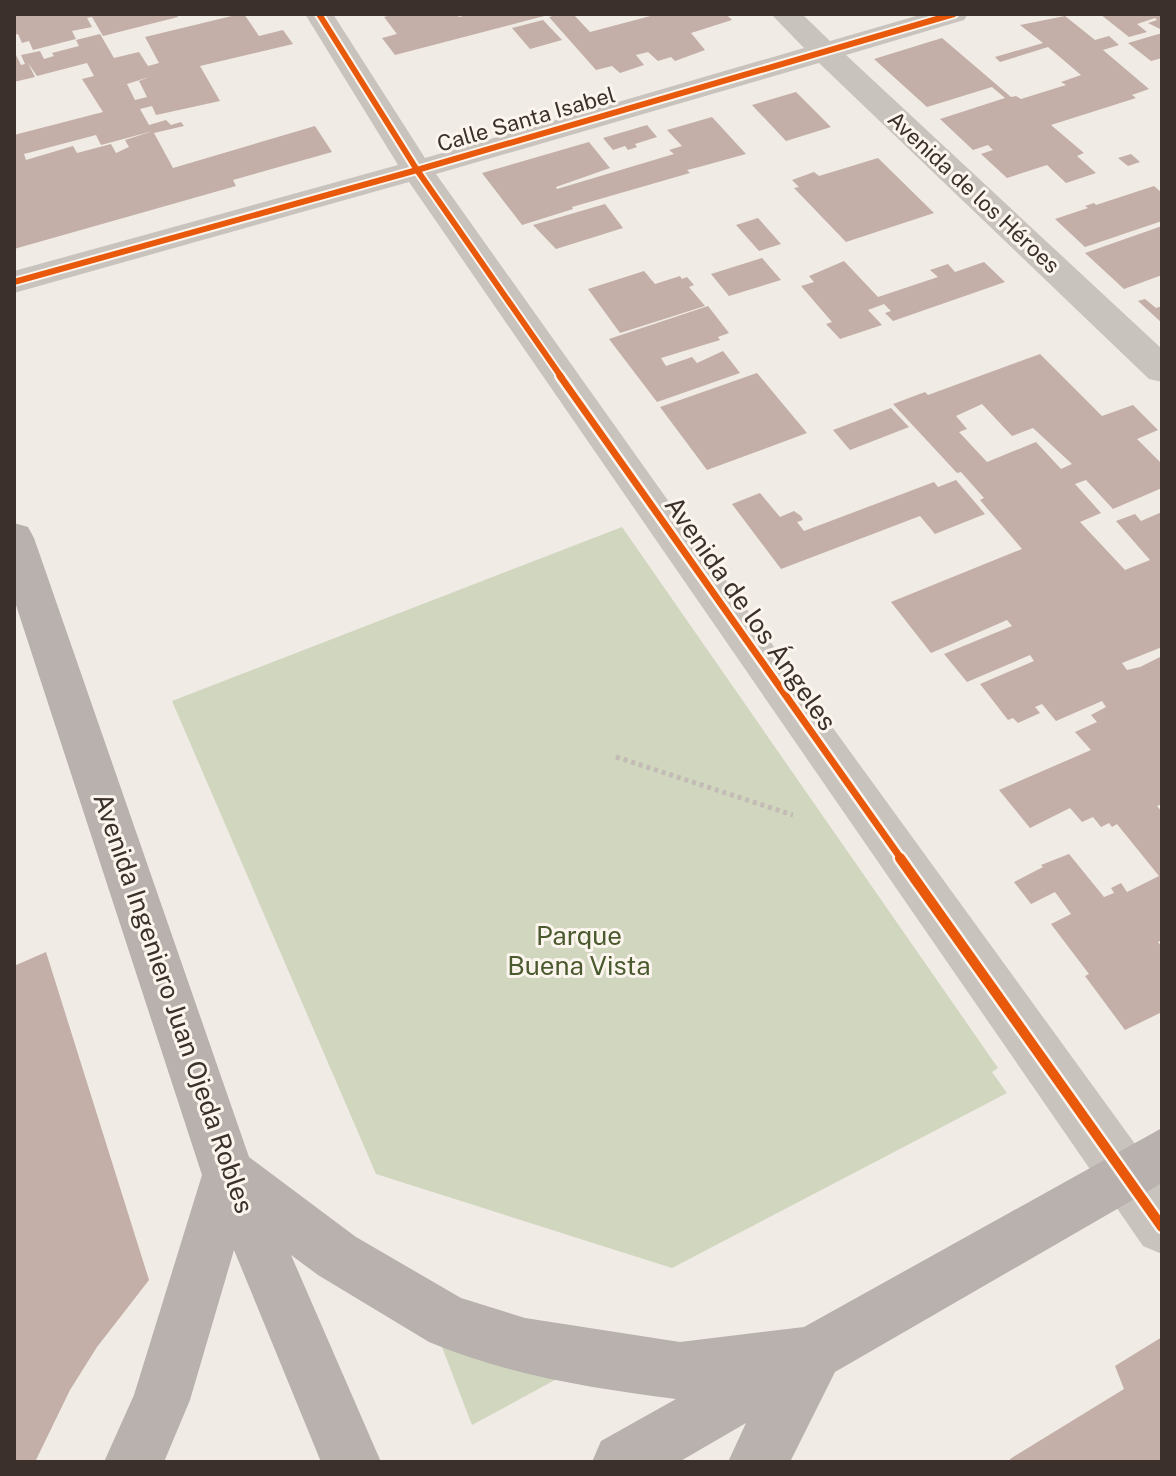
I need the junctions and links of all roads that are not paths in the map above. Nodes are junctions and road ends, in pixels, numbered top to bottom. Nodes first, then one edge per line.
1 (319, 14) edge
2 (785, 14) edge
3 (954, 14) edge
4 (825, 51) junction
5 (417, 170) junction
6 (14, 282) edge
7 (1162, 370) edge
8 (14, 538) edge
9 (1143, 1164) edge
10 (229, 1175) junction
11 (1162, 1227) edge
12 (814, 1354) junction
13 (134, 1462) edge
14 (351, 1462) edge
15 (622, 1462) edge
16 (758, 1462) edge

1 - 5 street, Avenida de los Ángeles
2 - 4 street, Avenida de los Héroes
3 - 4 street, Calle Santa Isabel
4 - 5 street, Calle Santa Isabel
4 - 7 street, Avenida de los Héroes
5 - 6 street, Calle Santa Isabel
5 - 9 street, Avenida de los Ángeles
8 - 10 main road, Avenida Ingeniero Juan Ojeda Robles
9 - 11 street, Avenida de los Ángeles
9 - 12 main road
10 - 12 main road
10 - 13 main road
10 - 14 main road, Avenida Ingeniero Juan Ojeda Robles
12 - 15 main road
12 - 16 main road

